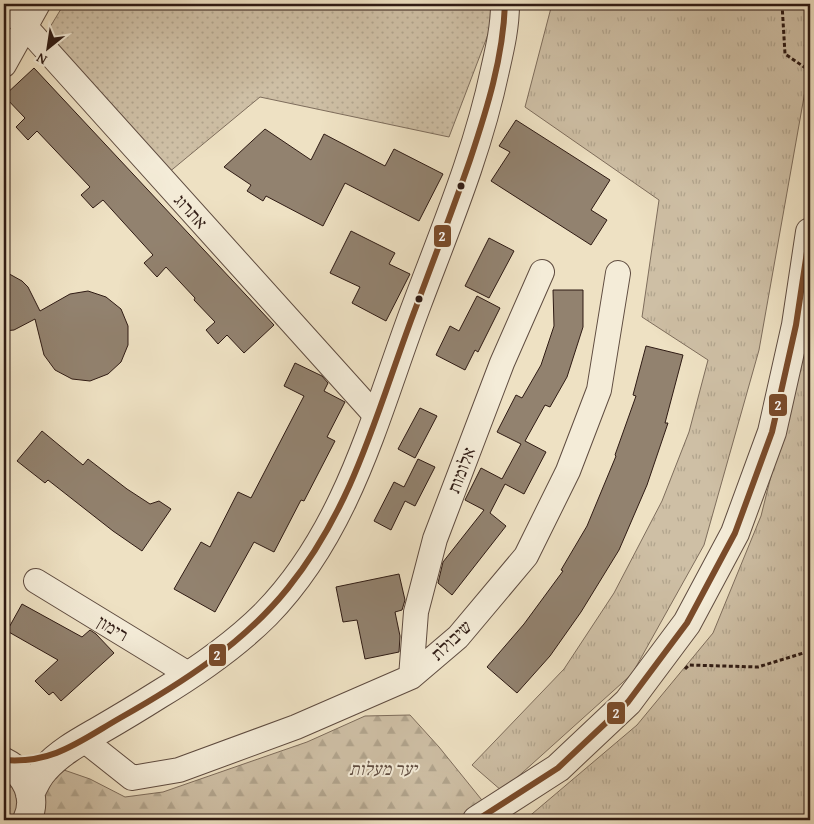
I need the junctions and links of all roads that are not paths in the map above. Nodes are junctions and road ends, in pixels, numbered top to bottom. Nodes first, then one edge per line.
1 (5, 4) edge
2 (38, 4) edge
3 (505, 4) edge
4 (26, 26) junction
5 (4, 66) edge
6 (810, 232) edge
7 (542, 272) dead end
8 (618, 273) dead end
9 (377, 417) junction
10 (36, 581) dead end
11 (190, 675) junction
12 (411, 677) junction
13 (78, 743) junction
14 (4, 761) edge
15 (29, 804) edge
16 (47, 820) edge
17 (477, 820) edge

1 - 4 street, אתרוג
2 - 4 street
3 - 9 street
4 - 5 street
4 - 9 street, אתרוג
6 - 17 street
7 - 12 street, אלומות
8 - 12 street, שיבולת
9 - 11 street
10 - 11 street, רימון
11 - 13 street
12 - 13 street, שיבולת
13 - 14 street
13 - 15 street
14 - 15 street
15 - 16 street

